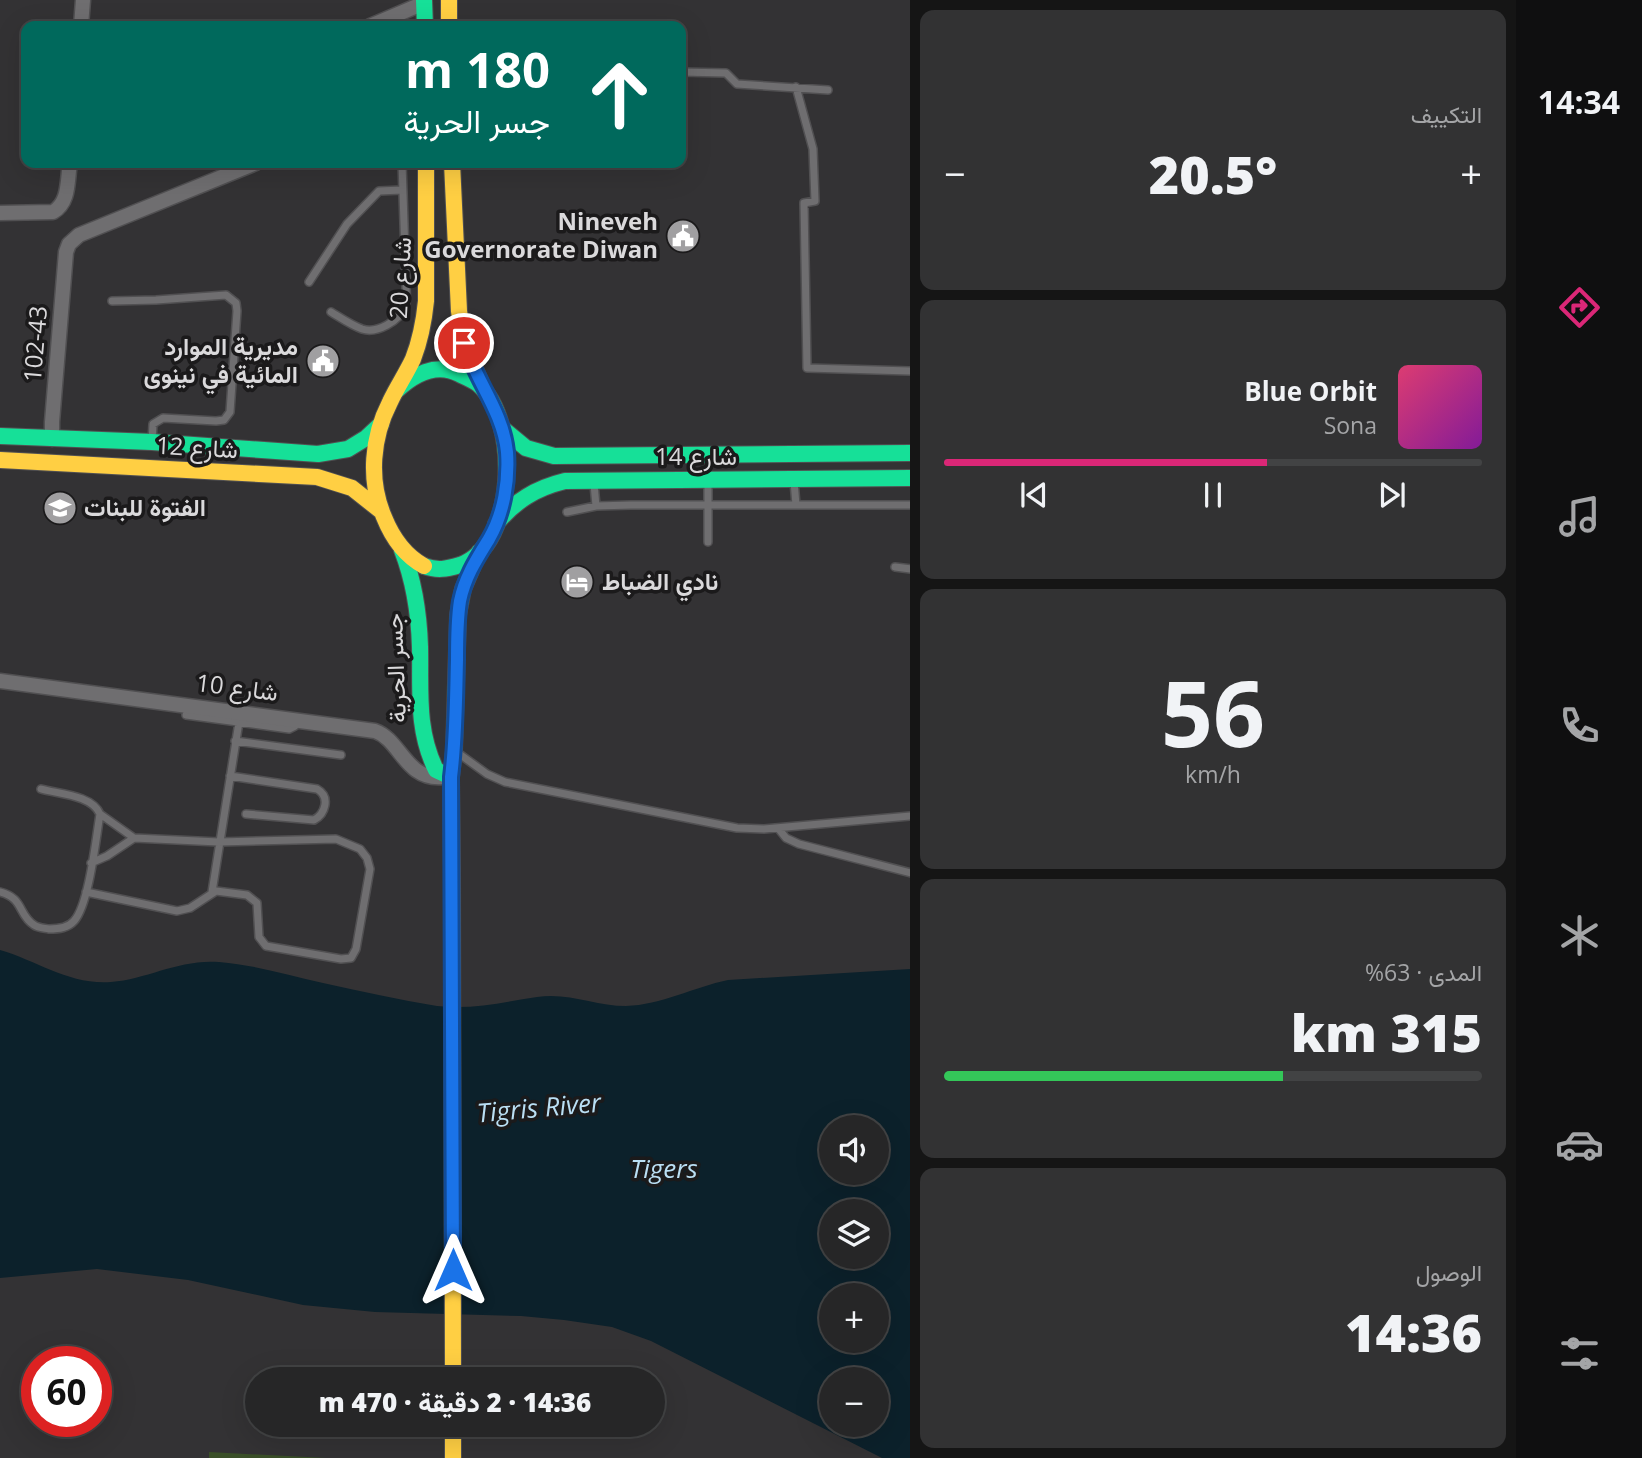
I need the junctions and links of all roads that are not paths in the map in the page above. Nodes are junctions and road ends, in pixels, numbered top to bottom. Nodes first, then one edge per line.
1 (83, 0) edge
2 (449, 0) edge
3 (424, 1) edge
4 (81, 21) edge
5 (381, 21) edge
6 (425, 21) edge
7 (449, 21) edge
8 (686, 72) edge
9 (796, 87) junction
10 (828, 90) dead end
11 (69, 168) edge
12 (244, 168) edge
13 (402, 168) edge
14 (426, 168) edge
15 (452, 168) edge
16 (402, 190) junction
17 (0, 213) edge
18 (309, 282) dead end
19 (112, 301) dead end
20 (331, 313) dead end
21 (910, 371) edge
22 (483, 388) junction
23 (396, 391) junction
24 (381, 424) junction
25 (503, 429) junction
26 (0, 436) edge
27 (52, 439) junction
28 (152, 442) junction
29 (909, 450) edge
30 (0, 460) edge
31 (910, 478) edge
32 (794, 479) junction
33 (594, 480) junction
34 (708, 480) junction
35 (708, 505) junction
36 (796, 505) junction
37 (910, 505) edge
38 (596, 506) junction
39 (381, 511) junction
40 (567, 512) dead end
41 (496, 524) junction
42 (708, 542) dead end
43 (401, 547) junction
44 (479, 552) junction
45 (895, 567) dead end
46 (910, 569) edge
47 (0, 681) edge
48 (186, 715) dead end
49 (298, 719) junction
50 (239, 722) junction
51 (235, 741) junction
52 (454, 751) junction
53 (341, 755) dead end
54 (230, 776) junction
55 (451, 777) junction
56 (41, 789) dead end
57 (100, 814) junction
58 (246, 814) dead end
59 (910, 817) edge
60 (778, 828) junction
61 (134, 838) junction
62 (219, 842) junction
63 (92, 863) junction
64 (910, 873) edge
65 (0, 892) edge
66 (86, 892) junction
67 (212, 892) junction
68 (453, 1367) edge
69 (453, 1437) edge
70 (453, 1458) edge

1 - 4 street
2 - 7 main road
3 - 5 street
3 - 6 main road
8 - 9 lane
9 - 10 lane
9 - 21 lane
11 - 17 street
12 - 27 street, 102-43
13 - 16 lane
14 - 23 main road, شارع 20
15 - 22 main road
16 - 18 lane
16 - 20 lane
19 - 28 lane
22 - 23 main road
22 - 25 main road
23 - 24 main road
24 - 28 main road, شارع 12
24 - 39 main road
25 - 29 main road, شارع 14
25 - 41 main road
26 - 27 main road, شارع 12
27 - 28 main road, شارع 12
30 - 39 main road, شارع 12
31 - 32 main road, شارع 14
32 - 34 main road, شارع 14
32 - 36 lane
33 - 34 main road, شارع 14
33 - 38 lane
33 - 41 main road, شارع 14
34 - 35 lane
35 - 36 lane
35 - 38 lane
35 - 42 lane
36 - 37 lane
38 - 40 lane
39 - 43 main road
41 - 44 main road
43 - 44 main road
43 - 55 main road, جسر الحرية
44 - 52 main road
45 - 46 lane
47 - 49 street, شارع 10
48 - 50 lane
49 - 50 lane
49 - 55 street, شارع 10
50 - 51 lane
51 - 53 lane
51 - 54 lane
52 - 55 main road
52 - 60 lane
54 - 58 lane
54 - 62 lane
55 - 68 main road
56 - 57 lane
57 - 61 lane
57 - 63 lane
59 - 60 lane
60 - 64 lane
61 - 62 lane
61 - 63 lane
62 - 67 lane
62 - 67 lane
63 - 66 lane
65 - 66 lane
66 - 67 lane
69 - 70 main road

